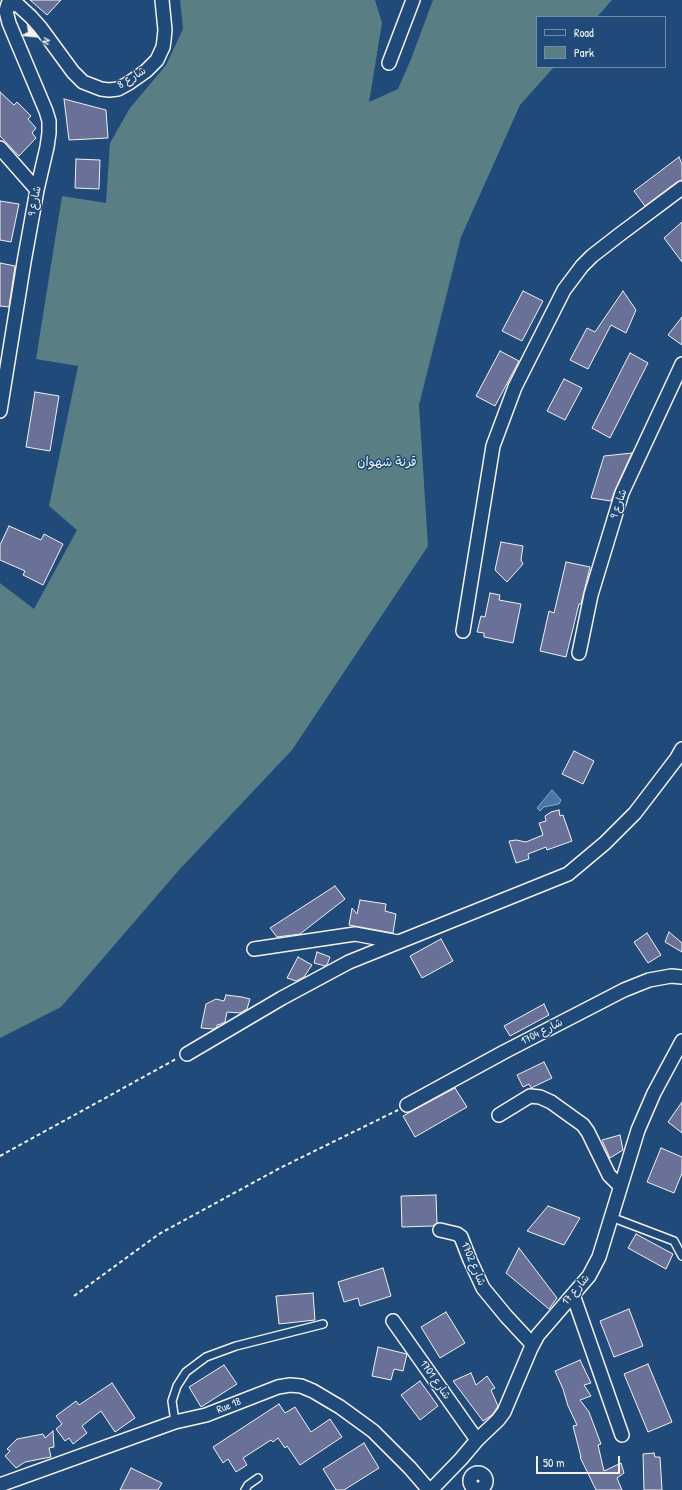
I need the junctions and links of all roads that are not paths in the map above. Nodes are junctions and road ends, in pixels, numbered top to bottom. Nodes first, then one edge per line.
1 (162, 0) edge
2 (413, 0) edge
3 (7, 2) edge
4 (388, 63) dead end
5 (0, 148) edge
6 (682, 188) edge
7 (37, 190) junction
8 (682, 364) edge
9 (0, 411) edge
10 (463, 631) dead end
11 (578, 653) dead end
12 (682, 749) edge
13 (398, 942) junction
14 (254, 949) dead end
15 (682, 977) edge
16 (682, 1041) edge
17 (187, 1054) road end
18 (407, 1105) road end
19 (499, 1115) dead end
20 (620, 1186) junction
21 (611, 1217) junction
22 (440, 1230) dead end
23 (682, 1256) edge
24 (573, 1295) junction
25 (393, 1320) dead end
26 (323, 1324) dead end
27 (532, 1344) junction
28 (175, 1422) junction
29 (622, 1435) dead end
30 (477, 1440) junction
31 (461, 1459) junction
32 (473, 1474) dead end
33 (258, 1478) dead end
34 (0, 1485) edge
35 (245, 1490) edge
36 (430, 1490) edge

1 - 3 street, شارع 8
2 - 4 street
3 - 7 street, شارع 9
5 - 7 street
6 - 10 street
7 - 9 street, شارع 9
8 - 11 street, شارع 9
12 - 13 street
13 - 14 street
13 - 17 street
15 - 18 street, شارع 1704
16 - 20 street, شارع 17
19 - 20 street
20 - 21 street, شارع 17
21 - 23 lane
21 - 24 street, شارع 17
22 - 27 street, شارع 1702
24 - 27 street, شارع 17
24 - 29 street
25 - 30 street, شارع 1701
26 - 28 lane
27 - 30 street, شارع 17
28 - 34 street, Rue 18
28 - 36 street, Rue 18
30 - 31 street, شارع 17
31 - 32 street
31 - 36 street, شارع 17
33 - 35 lane

